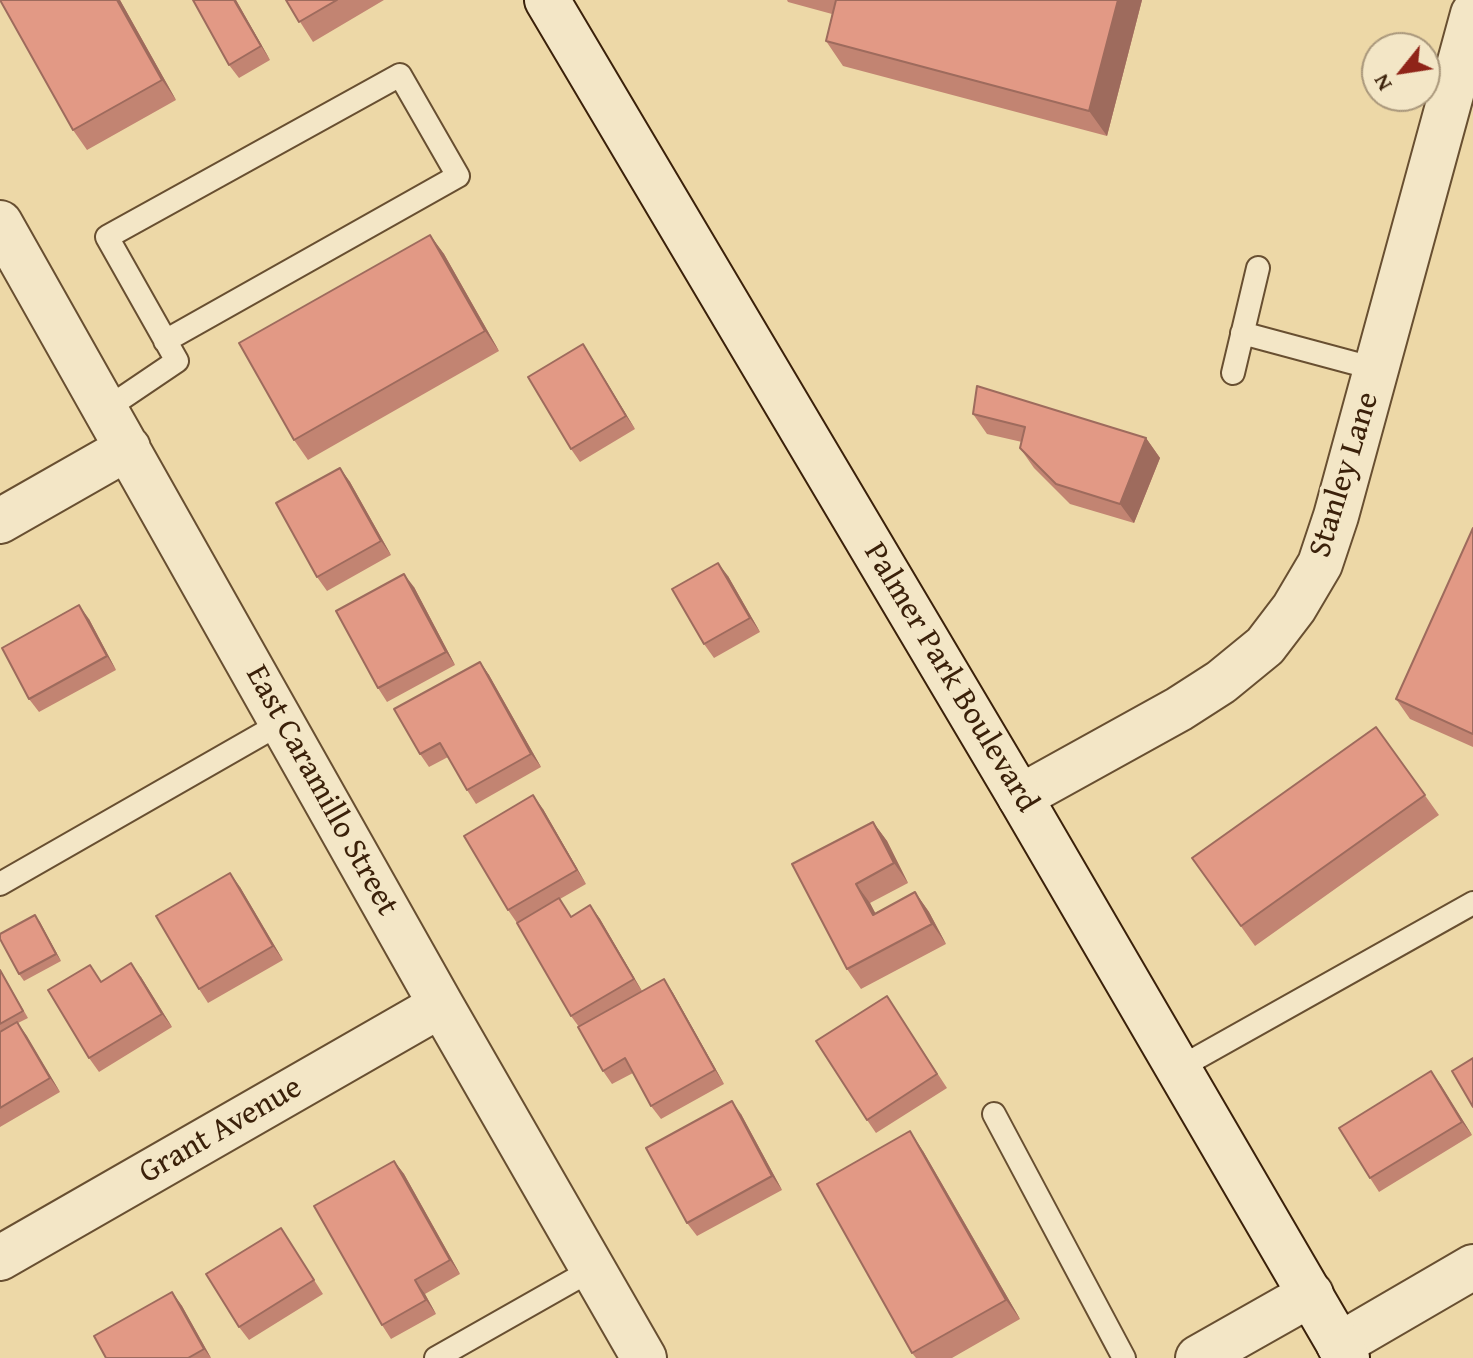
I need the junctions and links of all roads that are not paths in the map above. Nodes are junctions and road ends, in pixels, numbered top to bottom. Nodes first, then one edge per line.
1 (547, 0) edge
2 (1473, 14) edge
3 (0, 223) edge
4 (1258, 268) dead end
5 (1242, 333) junction
6 (165, 341) junction
7 (1376, 369) junction
8 (1233, 373) dead end
9 (106, 409) junction
10 (128, 448) junction
11 (0, 521) edge
12 (283, 722) junction
13 (1020, 797) junction
14 (0, 884) edge
15 (1473, 903) edge
16 (441, 1005) junction
17 (1179, 1068) junction
18 (994, 1114) dead end
19 (0, 1258) edge
20 (1473, 1267) edge
21 (593, 1269) junction
22 (1311, 1294) junction
23 (1343, 1352) edge
24 (436, 1358) edge
25 (644, 1358) edge
26 (1124, 1358) edge
27 (1198, 1358) edge

1 - 13 street, Palmer Park Boulevard
2 - 7 street, Stanley Lane
3 - 9 street, East Caramillo Street
4 - 5 lane
5 - 7 lane
5 - 8 lane
6 - 6 lane
6 - 9 lane
7 - 13 street, Stanley Lane
9 - 10 street, East Caramillo Street
10 - 11 street
10 - 12 street, East Caramillo Street
12 - 14 lane
12 - 16 street, East Caramillo Street
13 - 17 street, Palmer Park Boulevard
15 - 17 lane
16 - 19 street, Grant Avenue
16 - 21 street, East Caramillo Street
17 - 22 street, Palmer Park Boulevard
18 - 26 lane
20 - 23 street
21 - 24 lane
21 - 25 street, East Caramillo Street
22 - 23 street, Palmer Park Boulevard
22 - 27 street

